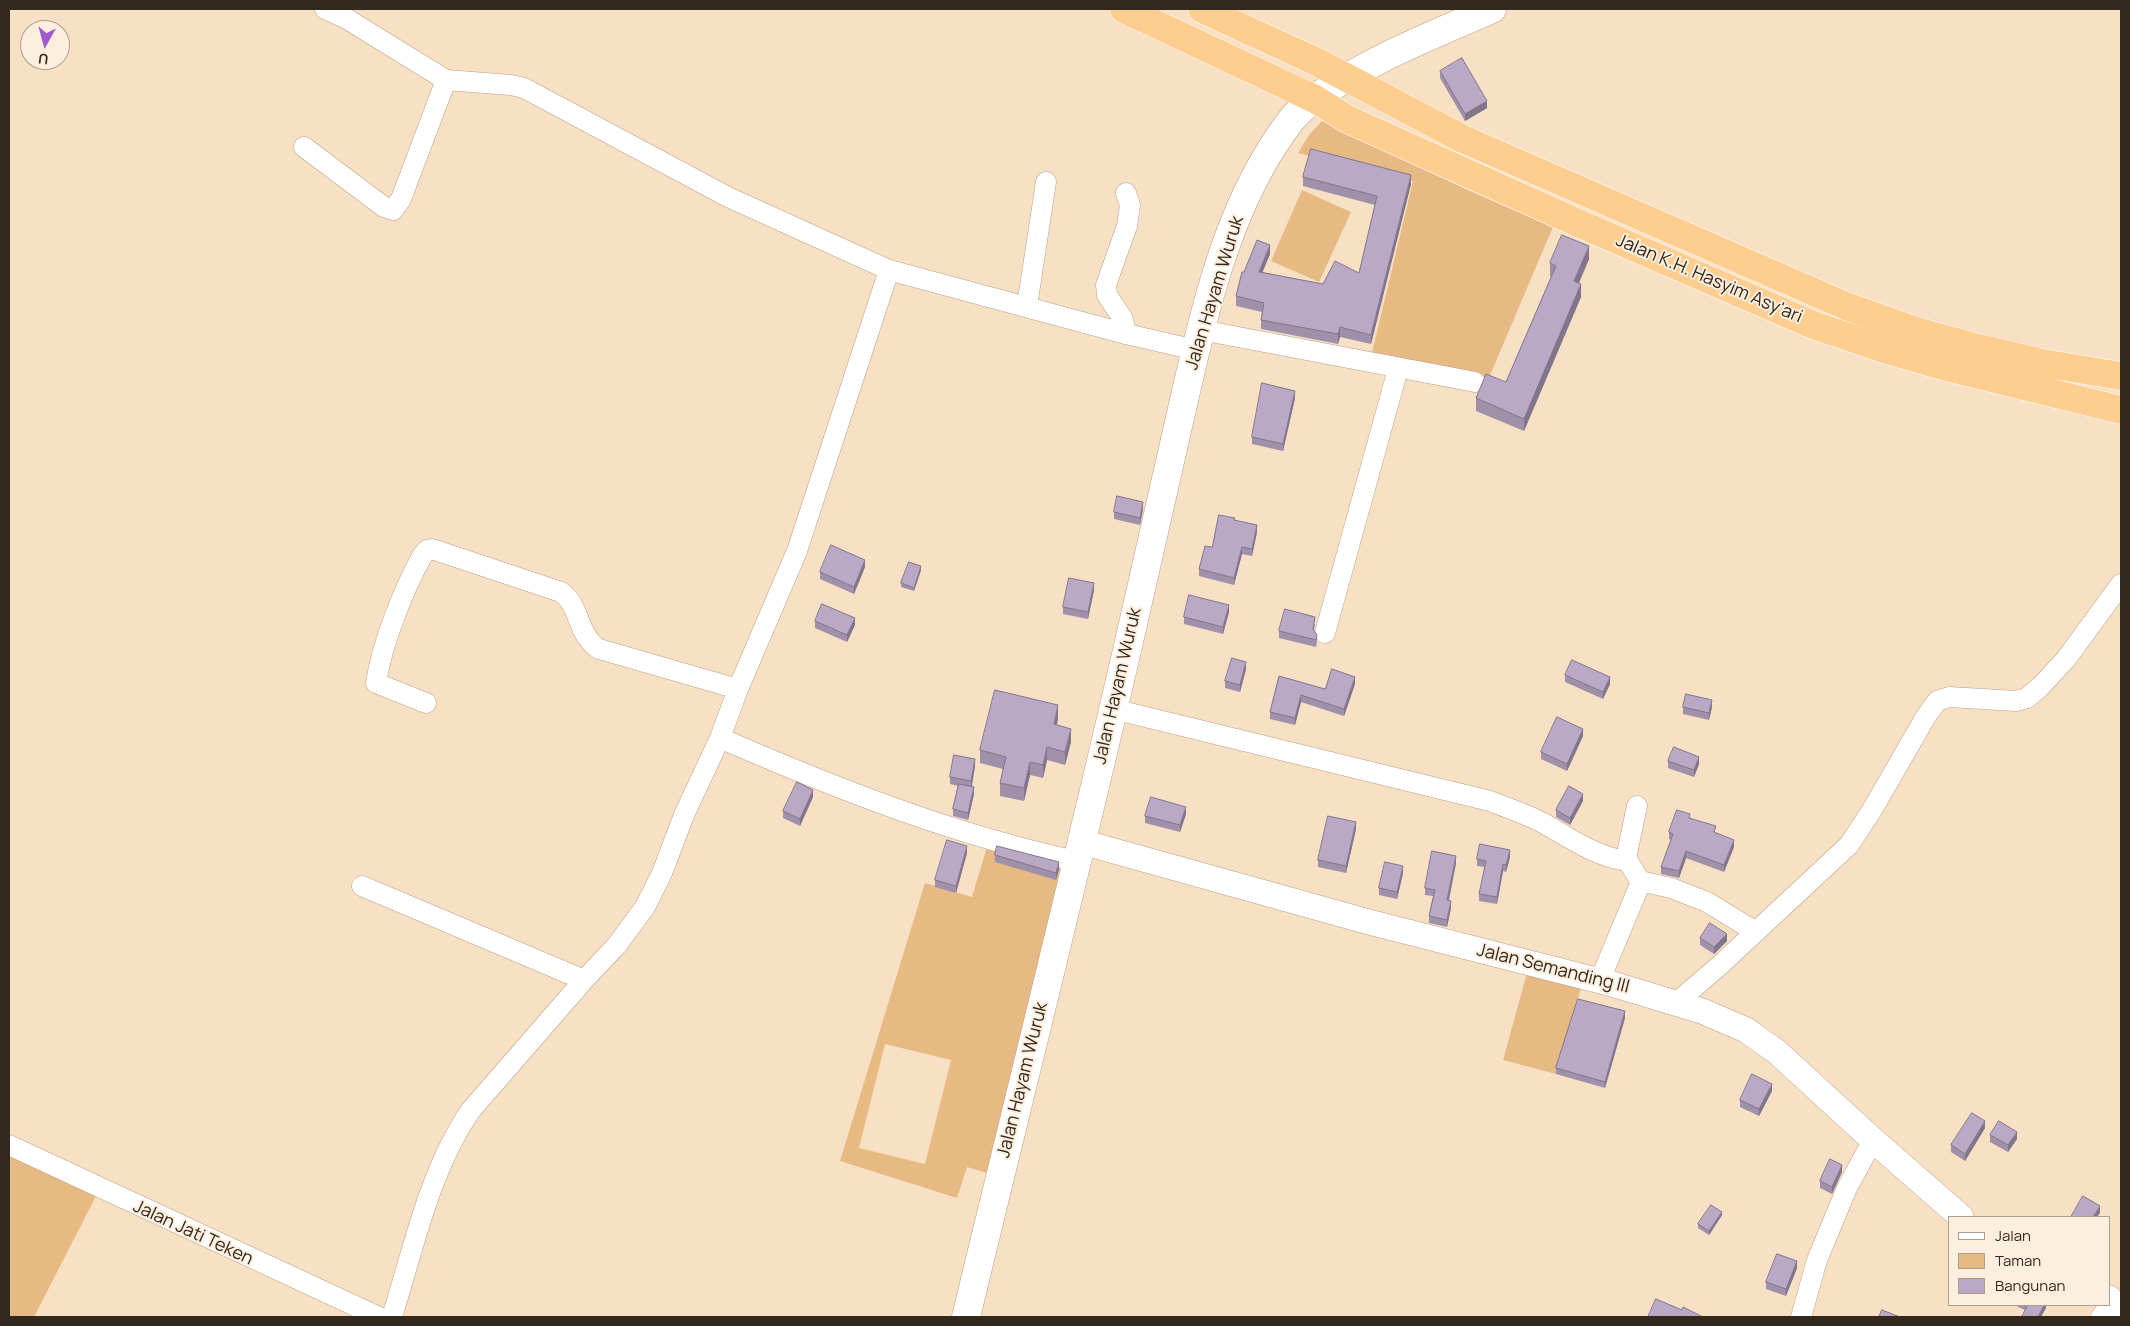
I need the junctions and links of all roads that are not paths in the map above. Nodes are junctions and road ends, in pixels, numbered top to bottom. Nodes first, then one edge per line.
1 (325, 9) edge
2 (1124, 9) edge
3 (1202, 9) edge
4 (1492, 9) edge
5 (446, 80) junction
6 (1331, 88) junction
7 (304, 147) dead end
8 (1046, 182) dead end
9 (1126, 193) dead end
10 (889, 270) junction
11 (1027, 306) junction
12 (1126, 334) junction
13 (1199, 340) junction
14 (1398, 368) junction
15 (2121, 376) edge
16 (1475, 382) dead end
17 (2121, 410) edge
18 (2121, 584) edge
19 (1325, 633) dead end
20 (738, 689) junction
21 (426, 703) dead end
22 (1113, 709) junction
23 (720, 738) junction
24 (1637, 806) dead end
25 (1079, 851) junction
26 (1627, 861) junction
27 (1640, 881) junction
28 (362, 886) dead end
29 (1756, 932) junction
30 (584, 980) junction
31 (1600, 980) junction
32 (1677, 1002) junction
33 (1873, 1140) junction
34 (9, 1145) edge
35 (1960, 1216) edge
36 (379, 1317) edge
37 (392, 1317) edge
38 (966, 1317) edge
39 (1801, 1317) edge

1 - 5 street
2 - 6 highway
3 - 6 highway
4 - 6 main road, Jalan Hayam Wuruk
5 - 7 street
5 - 10 street
6 - 13 main road, Jalan Hayam Wuruk
6 - 15 highway, Jalan K.H. Hasyim Asy'ari
6 - 17 highway, Jalan K.H. Hasyim Asy'ari
8 - 11 street
9 - 12 street
10 - 11 street
10 - 20 street
11 - 12 street
12 - 13 street
13 - 14 street
13 - 22 main road, Jalan Hayam Wuruk
14 - 16 street
14 - 19 street
18 - 29 street
20 - 21 street
20 - 23 street
22 - 25 main road, Jalan Hayam Wuruk
22 - 26 street
23 - 25 street
23 - 30 street
24 - 26 street
25 - 31 street, Jalan Semanding III
25 - 38 main road, Jalan Hayam Wuruk
26 - 27 street
27 - 29 street
27 - 31 street
28 - 30 street
29 - 32 street
30 - 37 street
31 - 32 street, Jalan Semanding III
32 - 33 street, Jalan Semanding III
33 - 35 street, Jalan Semanding III
33 - 39 street
34 - 36 street, Jalan Jati Teken

